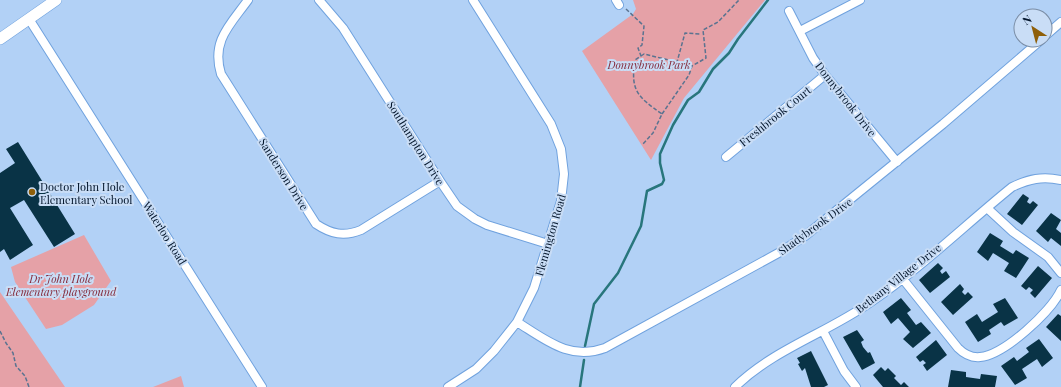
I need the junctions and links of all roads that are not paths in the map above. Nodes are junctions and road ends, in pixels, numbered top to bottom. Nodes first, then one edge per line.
1 (56, 0) edge
2 (248, 0) edge
3 (319, 0) edge
4 (473, 0) edge
5 (860, 0) edge
6 (789, 11) dead end
7 (29, 19) junction
8 (1061, 22) edge
9 (1053, 29) edge
10 (800, 31) junction
11 (0, 39) edge
12 (1032, 48) edge
13 (825, 75) junction
14 (726, 157) dead end
15 (897, 162) junction
16 (1061, 180) edge
17 (440, 181) junction
18 (987, 208) junction
19 (548, 244) junction
20 (1061, 273) edge
21 (902, 278) junction
22 (1061, 290) edge
23 (517, 322) junction
24 (823, 331) junction
25 (262, 387) edge
26 (448, 387) edge
27 (735, 387) edge
28 (856, 387) edge

1 - 7 street
2 - 17 street, Sanderson Drive
3 - 17 street, Southampton Drive
4 - 19 street, Flemington Road
5 - 10 street
6 - 10 street, Donnybrook Drive
7 - 11 street
7 - 25 street, Waterloo Road
8 - 9 street
10 - 13 street, Donnybrook Drive
12 - 15 street, Shadybrook Drive
13 - 14 street, Freshbrook Court
13 - 15 street, Donnybrook Drive
15 - 23 street, Shadybrook Drive
16 - 18 street, Bethany Village Drive
17 - 19 street, Southampton Drive
18 - 20 street
18 - 21 street, Bethany Village Drive
19 - 23 street, Flemington Road
21 - 22 street
21 - 24 street, Bethany Village Drive
23 - 26 street, Flemington Road
24 - 27 street, Bethany Village Drive
24 - 28 street

